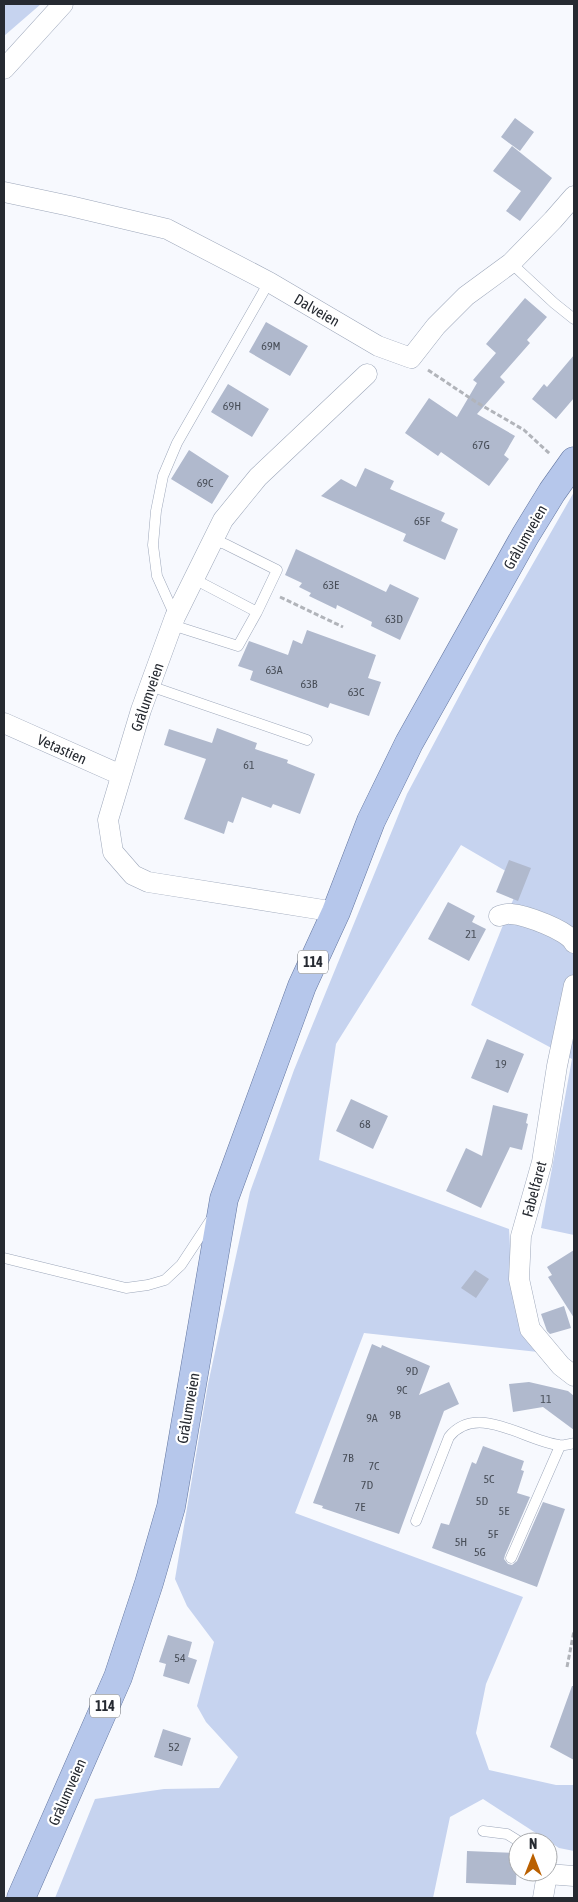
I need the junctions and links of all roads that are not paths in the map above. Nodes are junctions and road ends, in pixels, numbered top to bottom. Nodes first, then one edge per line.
1 (63, 4) edge
2 (4, 69) edge
3 (4, 192) edge
4 (574, 196) edge
5 (511, 263) junction
6 (269, 282) junction
7 (574, 319) edge
8 (367, 374) dead end
9 (572, 464) edge
10 (213, 540) junction
11 (194, 579) junction
12 (257, 612) junction
13 (174, 621) junction
14 (150, 686) junction
15 (4, 723) edge
16 (307, 740) dead end
17 (121, 774) junction
18 (336, 912) junction
19 (499, 916) dead end
20 (574, 943) edge
21 (574, 985) edge
22 (224, 1199) junction
23 (4, 1258) edge
24 (574, 1376) edge
25 (574, 1443) edge
26 (560, 1446) junction
27 (416, 1521) dead end
28 (511, 1558) dead end
29 (483, 1831) dead end
30 (508, 1834) edge
31 (558, 1874) edge
32 (574, 1876) edge
33 (546, 1882) edge
34 (21, 1898) edge
35 (543, 1898) edge

1 - 2 street
3 - 6 street, Dalveien
4 - 5 street
5 - 6 street, Dalveien
5 - 7 lane
6 - 13 lane
8 - 10 street, Grålumveien
9 - 18 main road, Grålumveien / 114
10 - 11 street, Grålumveien
10 - 12 lane
11 - 12 lane
11 - 13 street, Grålumveien
12 - 13 lane
13 - 14 street, Grålumveien
14 - 16 lane
14 - 17 street, Grålumveien
15 - 17 street, Vetastien
17 - 18 street, Grålumveien
18 - 22 main road, Grålumveien / 114
19 - 20 street
21 - 24 street, Fabelfaret
22 - 23 lane
22 - 34 main road, Grålumveien / 114
25 - 26 lane
26 - 27 lane
26 - 28 lane
29 - 30 lane
31 - 32 street
33 - 35 street

